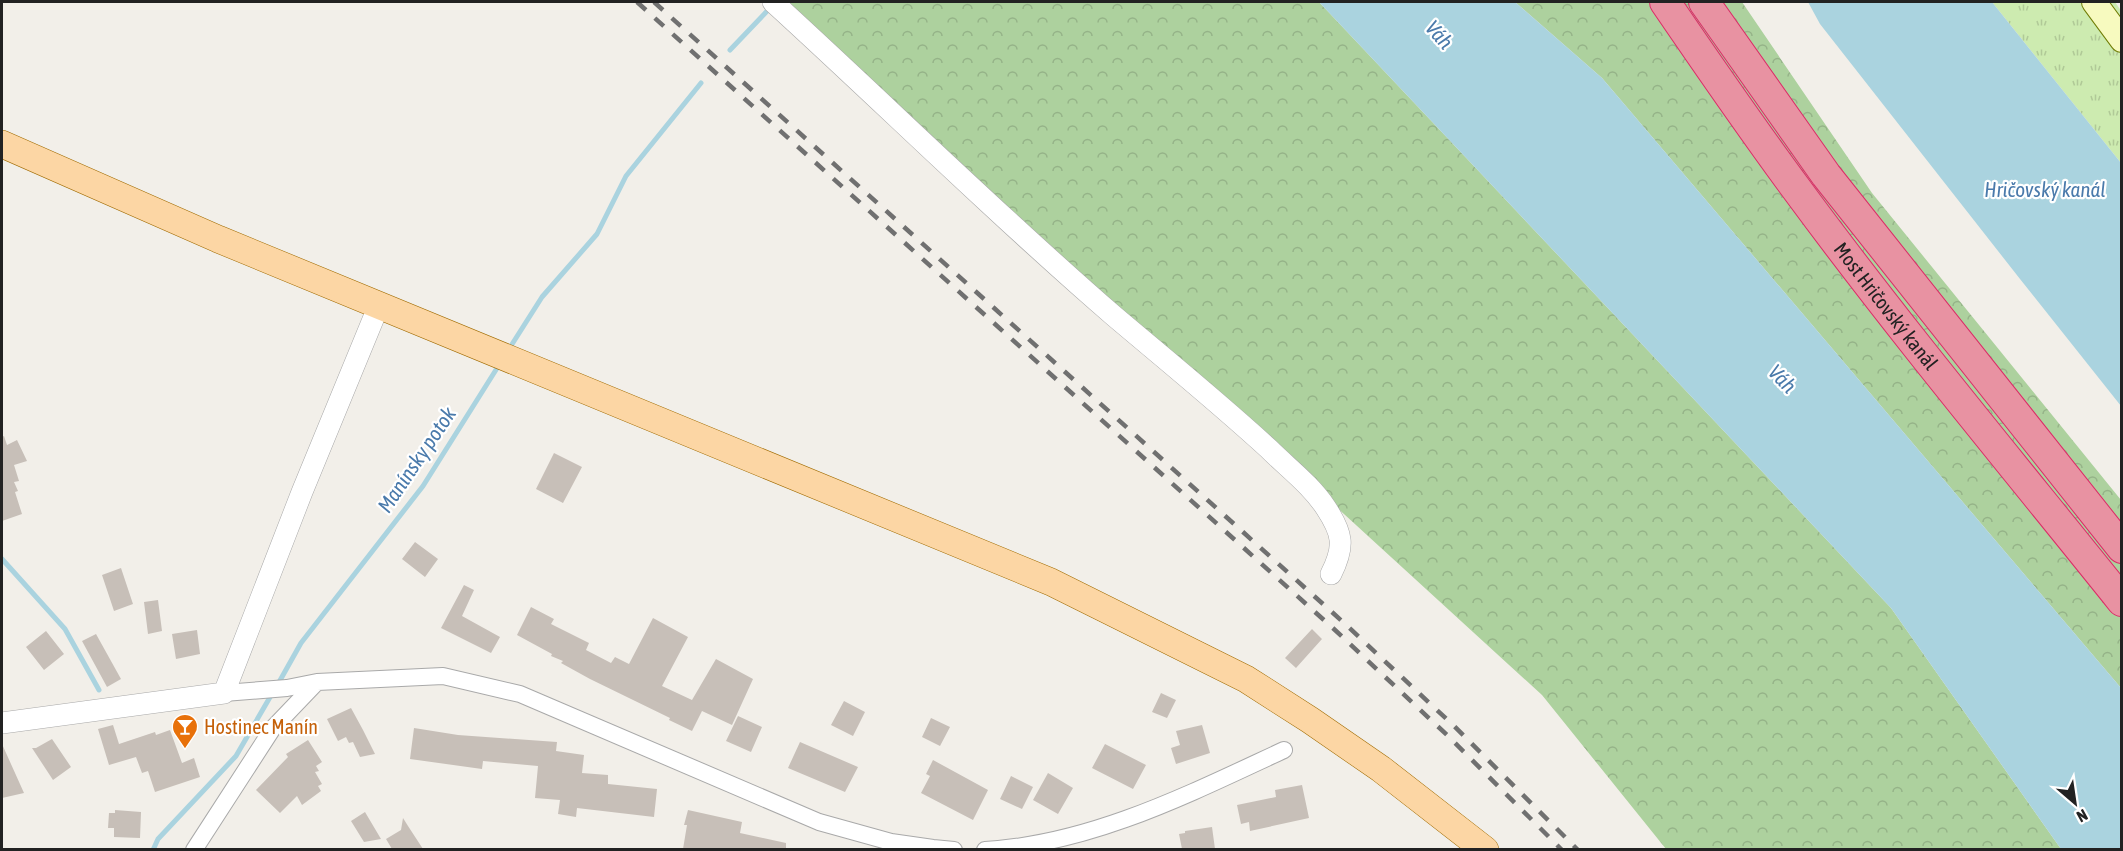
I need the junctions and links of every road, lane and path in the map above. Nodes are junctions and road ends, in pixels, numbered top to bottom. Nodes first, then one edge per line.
1 (773, 2) edge
2 (1665, 2) edge
3 (1704, 2) edge
4 (2094, 2) edge
5 (2121, 40) edge
6 (2, 144) edge
7 (379, 305) junction
8 (2121, 548) edge
9 (1331, 574) dead end
10 (2121, 601) edge
11 (317, 682) junction
12 (224, 693) junction
13 (2, 723) edge
14 (1284, 750) dead end
15 (194, 849) edge
16 (954, 849) edge
17 (985, 849) edge
18 (1485, 849) edge

1 - 9 street
2 - 10 highway, Most Hričovský kanál
3 - 8 highway, Most Hričovský kanál
4 - 5 main road
6 - 7 main road
7 - 12 street
7 - 18 main road
11 - 12 street
11 - 15 street
11 - 16 street
12 - 13 street
14 - 17 street

